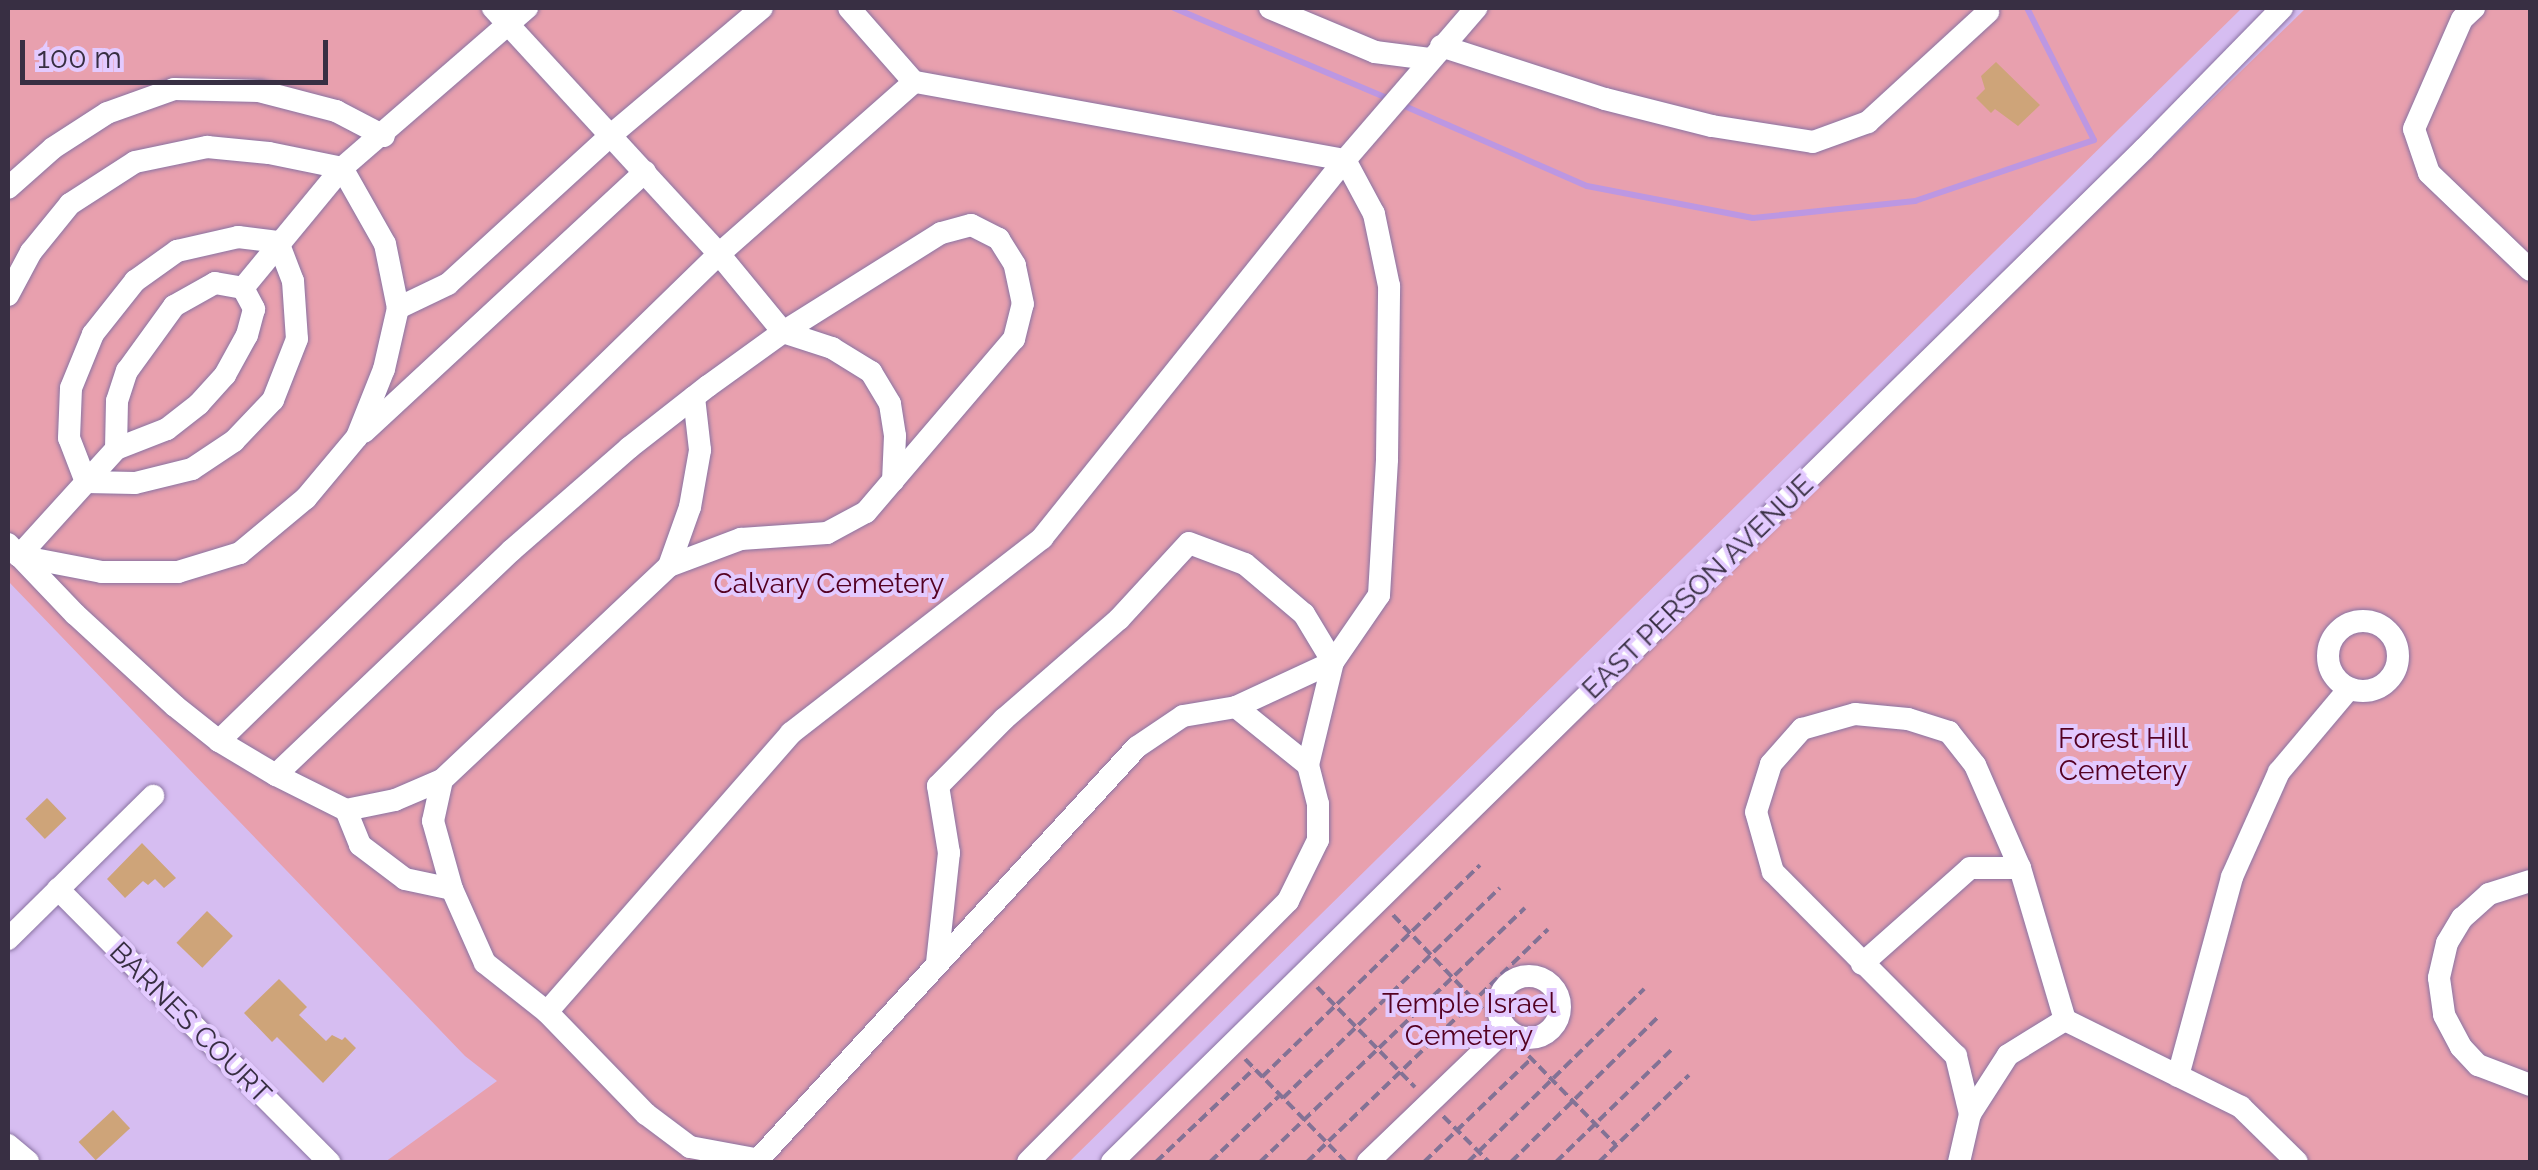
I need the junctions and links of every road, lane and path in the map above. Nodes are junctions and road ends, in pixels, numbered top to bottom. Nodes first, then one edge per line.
1 (762, 8) edge
2 (849, 8) edge
3 (1270, 8) edge
4 (1476, 8) edge
5 (2282, 8) edge
6 (2474, 8) edge
7 (1987, 9) edge
8 (509, 12) edge
9 (1320, 18) edge
10 (1436, 53) junction
11 (914, 82) junction
12 (612, 135) junction
13 (384, 136) junction
14 (1344, 160) junction
15 (342, 168) junction
16 (645, 172) junction
17 (8, 188) edge
18 (278, 242) junction
19 (719, 254) junction
20 (2530, 270) edge
21 (243, 288) junction
22 (8, 295) edge
23 (398, 308) junction
24 (783, 332) junction
25 (694, 397) junction
26 (357, 438) junction
27 (116, 449) junction
28 (893, 481) junction
29 (86, 482) junction
30 (8, 530) edge
31 (13, 550) edge
32 (669, 566) junction
33 (1333, 662) junction
34 (2349, 690) dead end
35 (1236, 707) junction
36 (219, 741) junction
37 (1308, 764) junction
38 (276, 775) junction
39 (442, 780) junction
40 (154, 796) dead end
41 (346, 810) junction
42 (1480, 865) dead end
43 (2020, 868) junction
44 (2530, 881) edge
45 (1500, 888) dead end
46 (58, 889) junction
47 (452, 889) junction
48 (1525, 908) dead end
49 (1388, 911) dead end
50 (1548, 929) dead end
51 (1410, 934) junction
52 (8, 939) edge
53 (1431, 955) junction
54 (937, 963) junction
55 (1862, 964) junction
56 (1453, 978) junction
57 (1314, 984) dead end
58 (1644, 990) dead end
59 (1474, 1000) junction
60 (1336, 1006) junction
61 (547, 1012) junction
62 (1658, 1017) dead end
63 (2065, 1020) junction
64 (1357, 1027) junction
65 (1505, 1030) junction
66 (1378, 1049) junction
67 (1672, 1050) dead end
68 (1241, 1054) dead end
69 (1531, 1059) junction
70 (1254, 1068) junction
71 (1400, 1072) junction
72 (1690, 1075) dead end
73 (2178, 1076) junction
74 (1262, 1077) junction
75 (1552, 1080) junction
76 (2530, 1085) edge
77 (1281, 1096) junction
78 (1430, 1102) junction
79 (1573, 1102) junction
80 (1970, 1114) junction
81 (1305, 1120) junction
82 (1595, 1124) junction
83 (1457, 1130) junction
84 (1327, 1143) junction
85 (8, 1144) edge
86 (1616, 1145) junction
87 (1478, 1152) junction
88 (1962, 1160) edge
89 (322, 1161) edge
90 (756, 1161) edge
91 (28, 1162) edge
92 (1028, 1162) edge
93 (1112, 1162) edge
94 (1156, 1162) edge
95 (1210, 1162) edge
96 (1260, 1162) edge
97 (1307, 1162) edge
98 (1346, 1162) edge
99 (1368, 1162) edge
100 (1424, 1162) edge
101 (1468, 1162) edge
102 (1488, 1162) edge
103 (1511, 1162) edge
104 (1556, 1162) edge
105 (1598, 1162) edge
106 (2297, 1162) edge

1 - 12 street
2 - 11 street
3 - 9 street
4 - 10 street
5 - 93 street, EAST PERSON AVENUE
6 - 20 street
7 - 10 street
8 - 12 street
8 - 13 street
9 - 10 street
10 - 14 street
11 - 14 street
11 - 19 street
12 - 16 street
12 - 23 street
13 - 15 street
13 - 17 street
14 - 33 street
14 - 61 street
15 - 18 street
15 - 22 street
15 - 23 street
16 - 19 street
16 - 26 street
18 - 21 street
18 - 29 street
18 - 29 street
19 - 24 street
19 - 36 street
21 - 27 street
21 - 27 street
23 - 26 street
24 - 25 street
24 - 28 street
24 - 28 street
25 - 32 street
25 - 38 street
26 - 31 street
27 - 29 street
28 - 32 street
29 - 31 street
30 - 31 street
31 - 36 street
32 - 39 street
33 - 35 street
33 - 37 street
33 - 54 street
34 - 73 street
35 - 37 street
35 - 54 street
36 - 38 street
37 - 92 street
38 - 41 street
39 - 41 street
39 - 47 street
40 - 46 street
41 - 47 street
42 - 51 path
43 - 55 street
43 - 55 street
43 - 63 street
44 - 76 street
45 - 53 path
46 - 52 street
46 - 89 street, BARNES COURT
47 - 61 street
48 - 56 path
49 - 51 path
50 - 59 path
51 - 53 path
51 - 60 path
53 - 56 path
53 - 64 path
54 - 90 street
55 - 80 street
56 - 59 path
56 - 66 path
57 - 60 path
58 - 75 path
59 - 65 path
59 - 71 path
60 - 64 path
60 - 74 path
61 - 90 street
62 - 79 path
63 - 73 street
63 - 80 street
64 - 66 path
64 - 77 path
65 - 69 path
65 - 78 street
66 - 71 path
66 - 81 path
67 - 82 path
68 - 70 path
69 - 75 path
69 - 83 path
70 - 74 path
70 - 94 path
71 - 78 path
71 - 84 path
72 - 86 path
73 - 106 street
74 - 77 path
75 - 79 path
75 - 87 path
77 - 81 path
77 - 95 path
78 - 83 path
78 - 99 street
79 - 82 path
79 - 103 path
80 - 88 street
81 - 84 path
81 - 96 path
82 - 86 path
82 - 104 path
83 - 87 path
83 - 100 path
84 - 97 path
84 - 98 path
85 - 91 street
86 - 105 path
87 - 101 path
87 - 102 path

